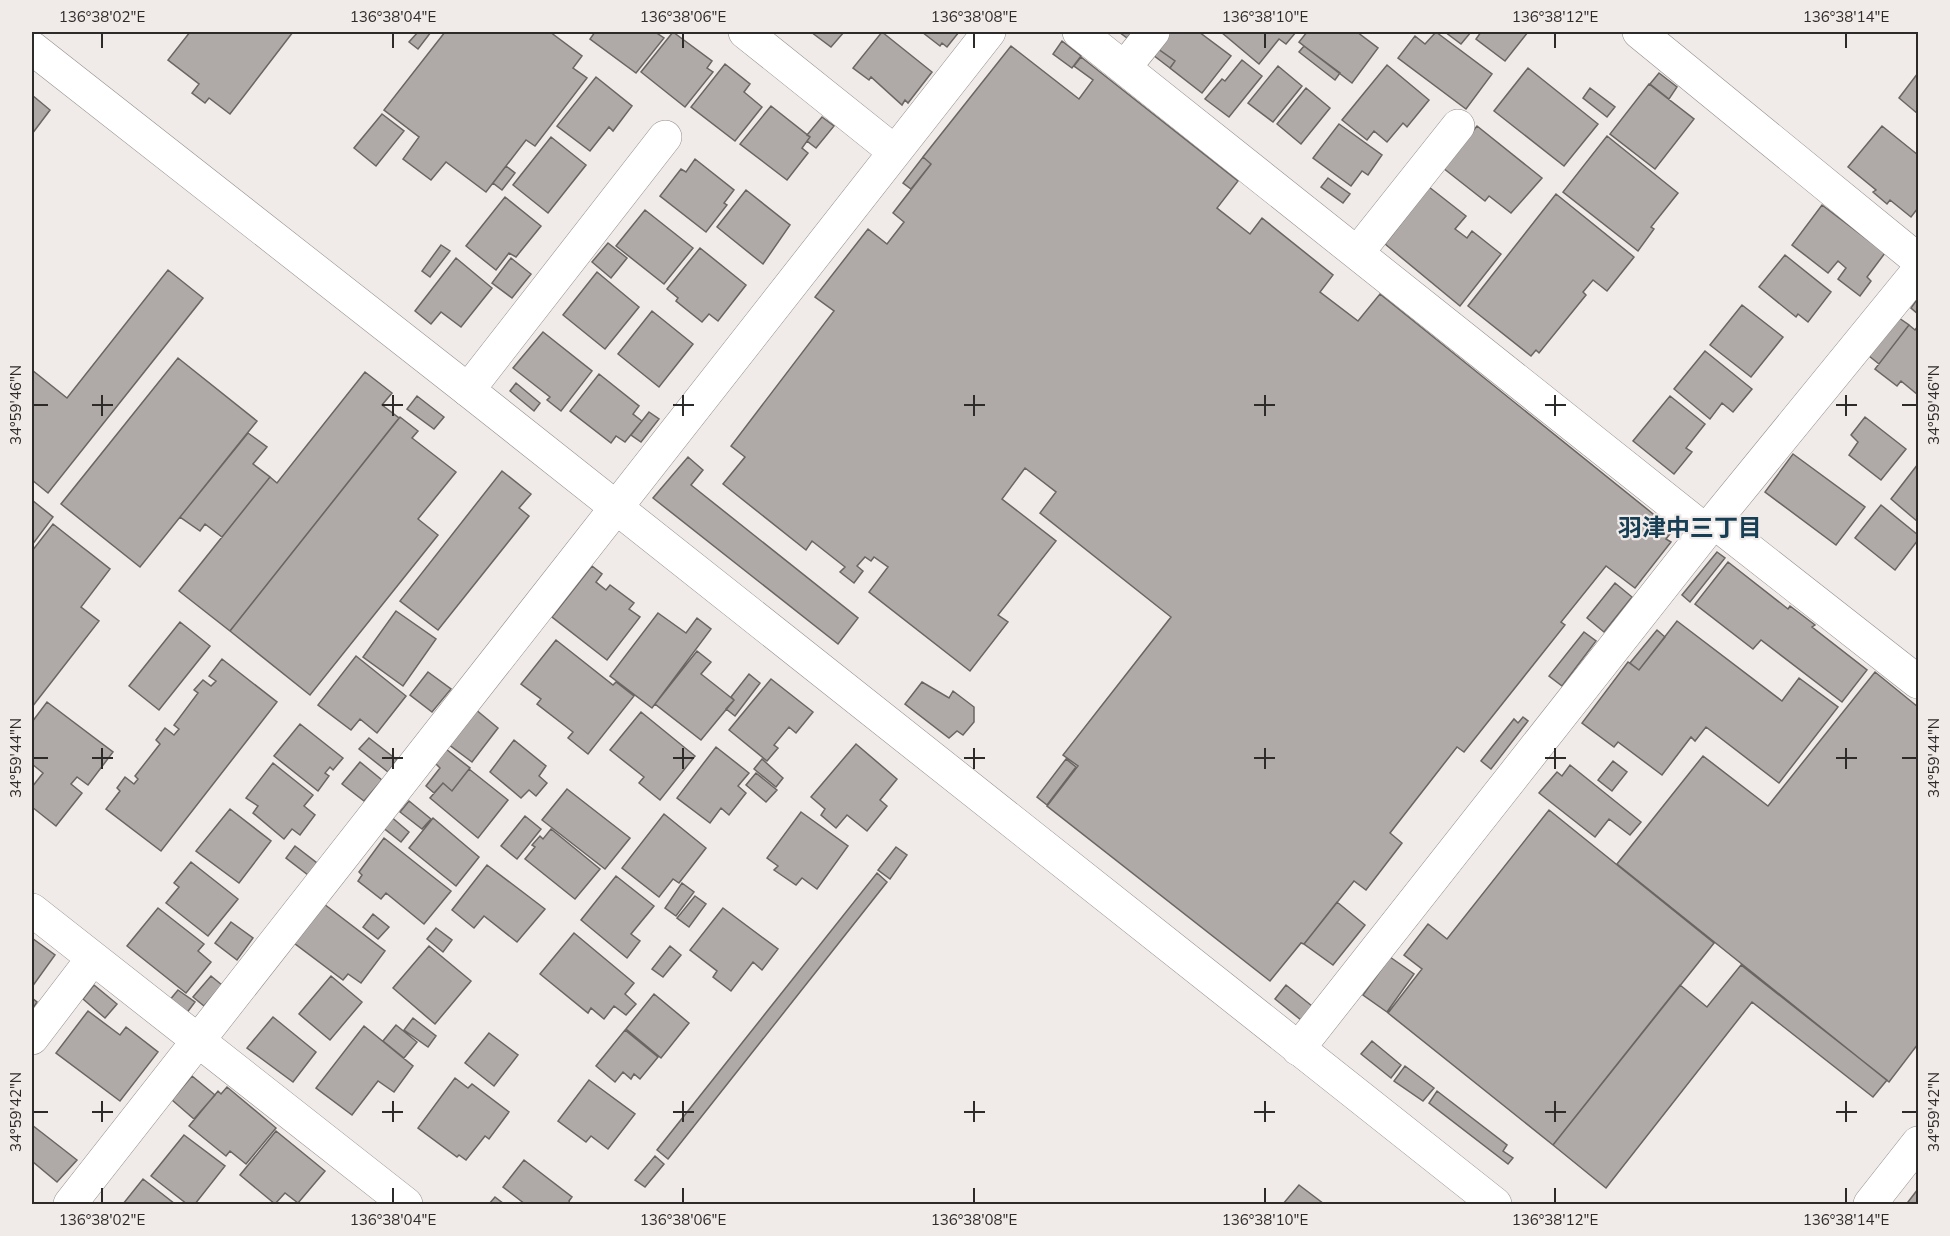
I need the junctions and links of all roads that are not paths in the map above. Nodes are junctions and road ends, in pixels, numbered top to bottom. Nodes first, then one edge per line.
1 (745, 32) edge
2 (989, 32) edge
3 (1079, 32) edge
4 (1153, 32) edge
5 (1640, 32) edge
6 (32, 48) edge
7 (1124, 68) junction
8 (1458, 126) dead end
9 (665, 137) dead end
10 (895, 152) junction
11 (1357, 253) junction
12 (1918, 260) edge
13 (1918, 271) edge
14 (468, 390) junction
15 (614, 508) junction
16 (1710, 526) junction
17 (1918, 682) edge
18 (32, 910) edge
19 (93, 958) junction
20 (32, 1038) edge
21 (199, 1042) junction
22 (1298, 1049) junction
23 (1918, 1143) edge
24 (70, 1204) edge
25 (406, 1204) edge
26 (1495, 1204) edge
27 (1870, 1204) edge

1 - 10 street
2 - 10 street
3 - 7 street
4 - 7 street
5 - 12 street
6 - 14 street
7 - 11 street
8 - 11 street
9 - 14 street
10 - 15 street
11 - 16 street
13 - 16 street
14 - 15 street
15 - 21 street
15 - 22 street
16 - 17 street
16 - 22 street
18 - 19 street
19 - 20 street
19 - 21 street
21 - 24 street
21 - 25 street
22 - 26 street
23 - 27 street

